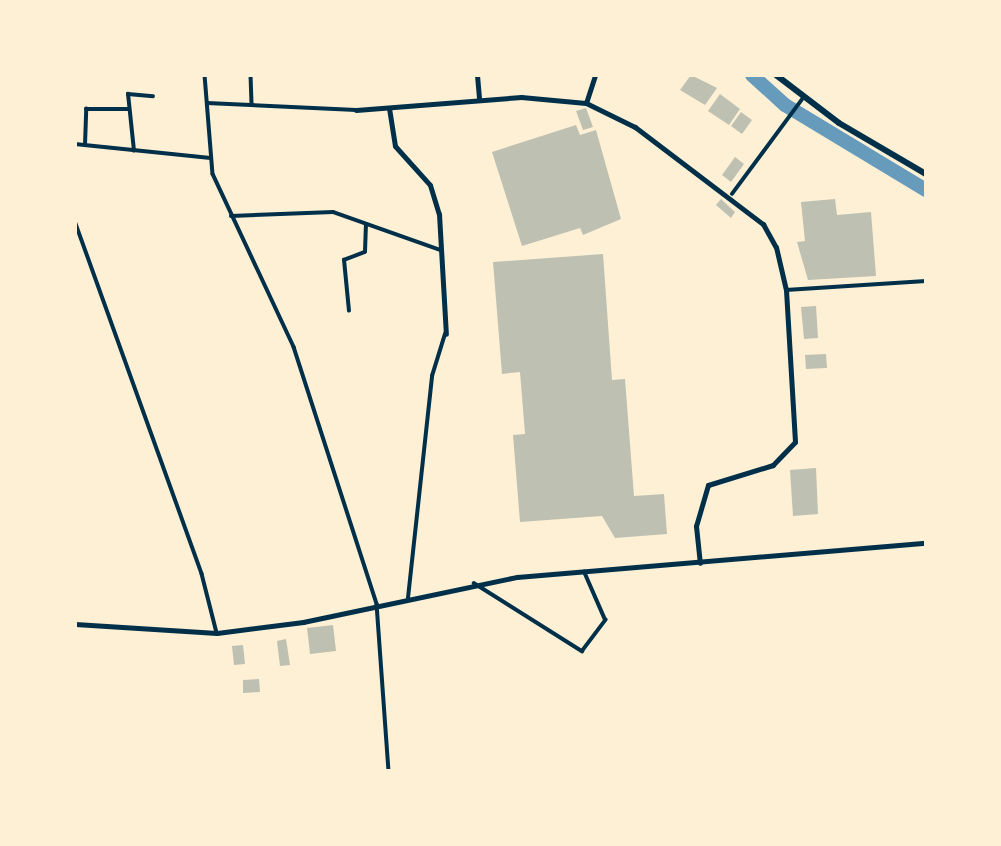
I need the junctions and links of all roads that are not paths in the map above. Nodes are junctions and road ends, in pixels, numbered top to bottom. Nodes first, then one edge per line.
1 (205, 75) edge
2 (251, 75) edge
3 (477, 75) edge
4 (595, 75) edge
5 (776, 75) edge
6 (153, 96) dead end
7 (479, 100) junction
8 (801, 100) junction
9 (207, 103) junction
10 (586, 103) junction
11 (252, 104) junction
12 (129, 108) junction
13 (389, 108) junction
14 (356, 110) joint
15 (75, 144) edge
16 (85, 145) junction
17 (134, 152) junction
18 (210, 158) junction
19 (926, 174) edge
20 (732, 194) junction
21 (232, 216) junction
22 (75, 221) edge
23 (366, 225) junction
24 (442, 250) junction
25 (926, 281) edge
26 (786, 290) junction
27 (349, 311) dead end
28 (446, 334) joint
29 (926, 543) edge
30 (700, 563) junction
31 (584, 572) junction
32 (474, 583) junction
33 (408, 598) junction
34 (377, 604) junction
35 (75, 624) edge
36 (216, 633) junction
37 (389, 771) edge

1 - 9 street
2 - 11 street
3 - 7 street
4 - 10 street
5 - 8 highway
6 - 12 street
7 - 10 street
7 - 13 street
8 - 19 highway
8 - 20 street
9 - 11 street
9 - 18 street
10 - 20 street
11 - 14 street
12 - 16 street
12 - 17 street
13 - 14 street
13 - 24 street
15 - 16 street
16 - 17 street
17 - 18 street
18 - 21 street
20 - 26 street
21 - 23 street
21 - 34 street
22 - 36 street
23 - 24 street
23 - 27 street
24 - 28 street
25 - 26 street
26 - 30 street
28 - 33 street
29 - 30 street
30 - 31 street
31 - 32 street
31 - 32 street
32 - 33 street
33 - 34 street
34 - 36 street
34 - 37 street
35 - 36 street

